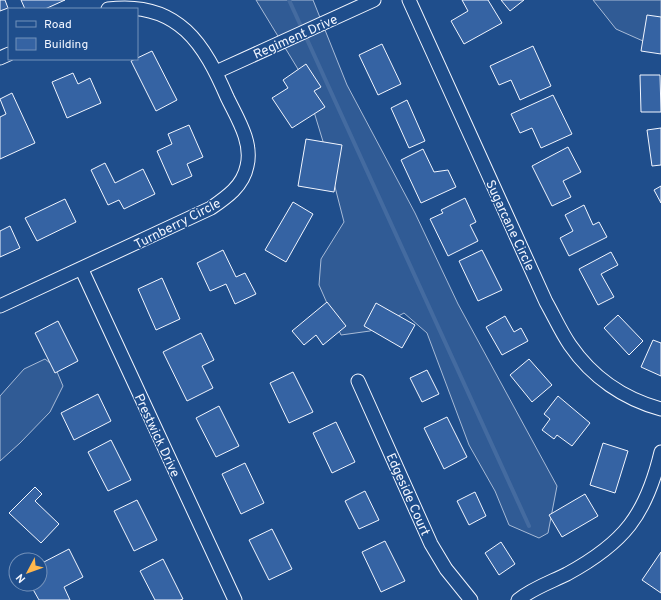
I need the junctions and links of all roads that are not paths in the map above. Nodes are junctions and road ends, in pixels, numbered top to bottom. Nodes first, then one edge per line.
1 (374, 0) edge
2 (409, 0) edge
3 (111, 8) edge
4 (216, 72) junction
5 (82, 270) junction
6 (0, 306) edge
7 (358, 380) dead end
8 (661, 410) edge
9 (661, 452) edge
10 (235, 600) edge
11 (471, 600) edge
12 (518, 600) edge

1 - 4 street, Regiment Drive
2 - 8 street, Sugarcane Circle
3 - 4 street, Turnberry Circle
4 - 5 street, Turnberry Circle
5 - 6 street, Turnberry Circle
5 - 10 street, Prestwick Drive
7 - 11 street, Edgeside Court
9 - 12 street

